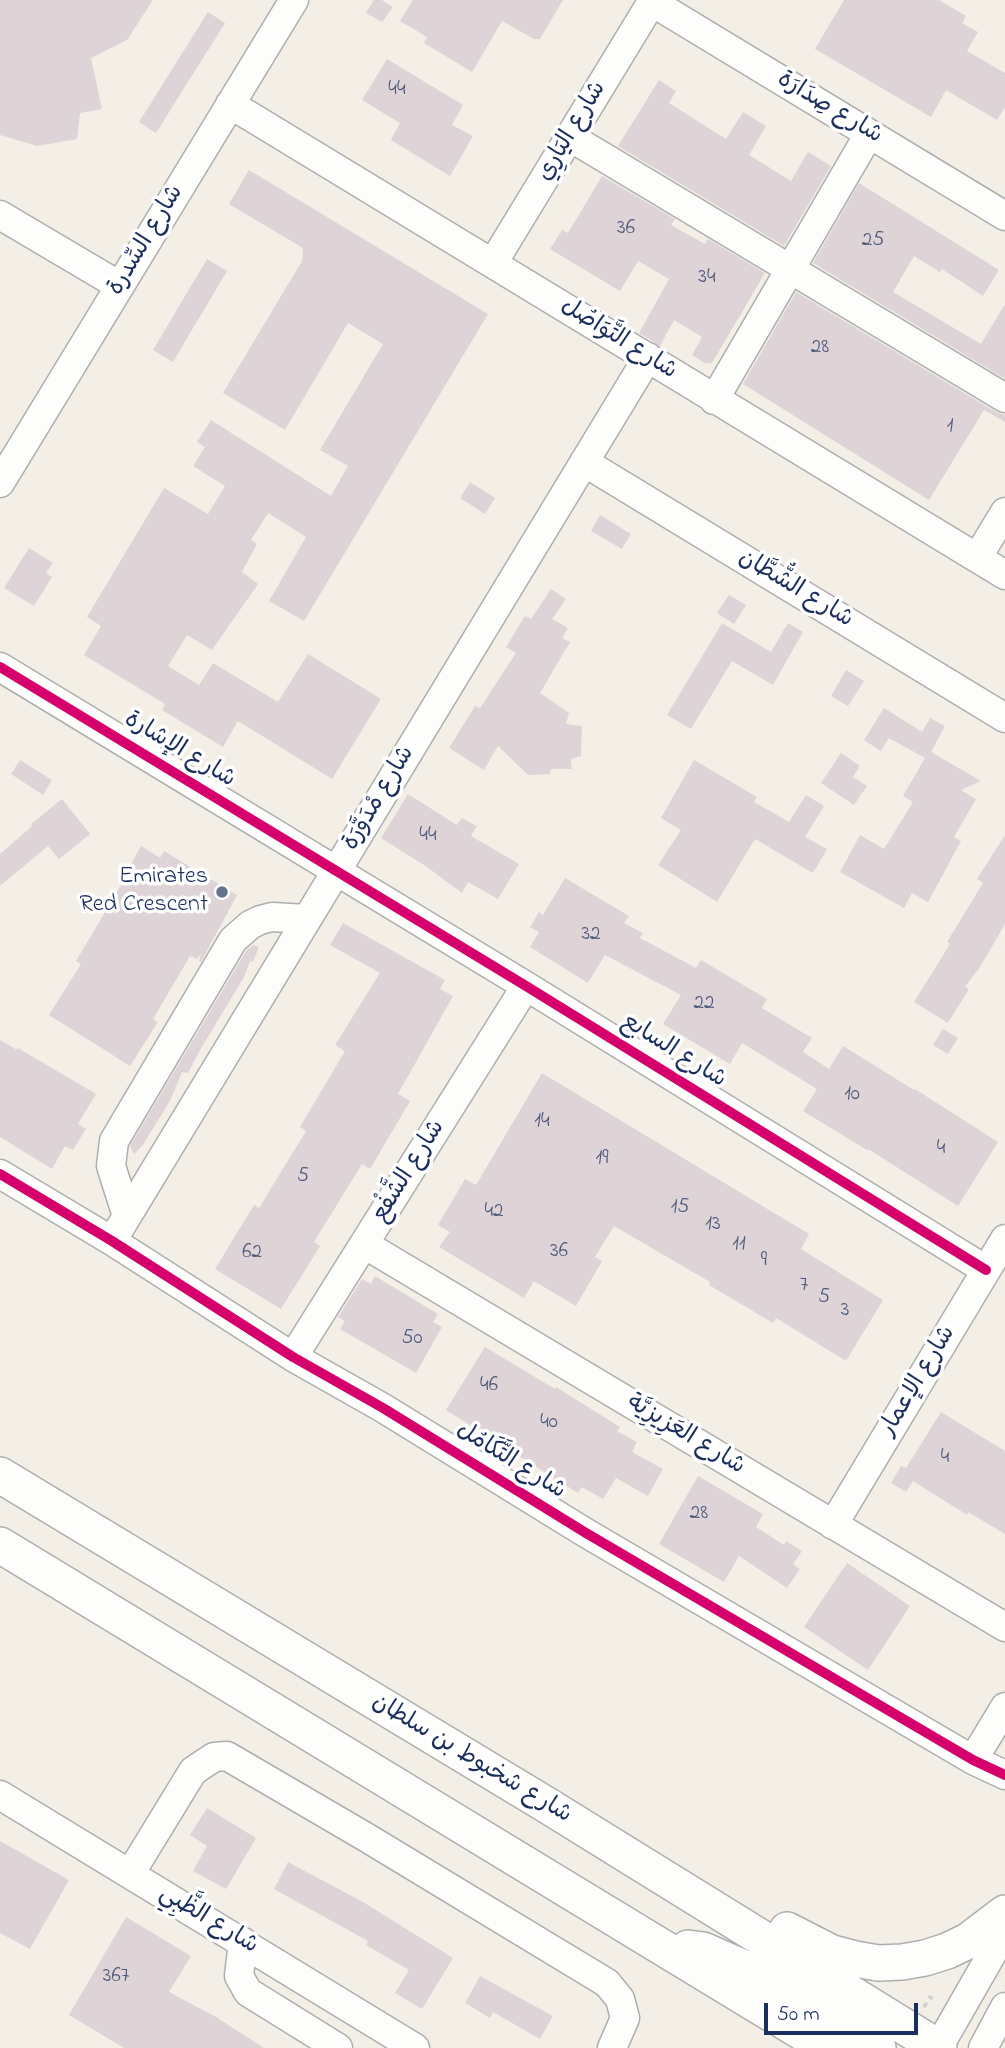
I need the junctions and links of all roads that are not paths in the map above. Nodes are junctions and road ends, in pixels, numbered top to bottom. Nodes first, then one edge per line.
1 (294, 0) edge
2 (653, 1) edge
3 (230, 104) junction
4 (869, 134) junction
5 (570, 137) junction
6 (0, 215) edge
7 (1005, 216) edge
8 (493, 264) junction
9 (791, 268) junction
10 (120, 286) junction
11 (648, 357) junction
12 (1005, 398) edge
13 (714, 400) junction
14 (584, 462) junction
15 (0, 483) edge
16 (1005, 512) edge
17 (977, 558) junction
18 (1005, 575) edge
19 (0, 667) edge
20 (1005, 719) edge
21 (336, 871) junction
22 (307, 919) junction
23 (526, 986) junction
24 (0, 1174) edge
25 (127, 1216) junction
26 (1005, 1239) edge
27 (112, 1241) junction
28 (364, 1244) junction
29 (986, 1270) junction
30 (293, 1357) junction
31 (0, 1475) edge
32 (833, 1525) junction
33 (0, 1545) edge
34 (1005, 1627) edge
35 (1005, 1707) edge
36 (973, 1760) junction
37 (1005, 1775) edge
38 (0, 1795) edge
39 (545, 1804) junction
40 (130, 1874) junction
41 (1005, 1913) edge
42 (1005, 1931) edge
43 (243, 1942) junction
44 (653, 1943) junction
45 (1005, 2007) edge
46 (338, 2048) edge
47 (415, 2048) edge
48 (612, 2048) edge
49 (828, 2048) edge
50 (878, 2048) edge
51 (939, 2048) edge
52 (983, 2048) edge

1 - 3 street, شارع السِّدرة
2 - 4 street, شارع صِدَارَة
2 - 5 street, شارع اليَارِي
3 - 8 street, شارع التَّوَاصُل
3 - 10 street, شارع السِّدرة
4 - 7 street, شارع صِدَارَة
4 - 9 street
5 - 8 street, شارع اليَارِي
5 - 9 street
6 - 10 street
8 - 11 street, شارع التَّوَاصُل
9 - 12 street
9 - 13 street
10 - 15 street, شارع السِّدرة
11 - 13 street, شارع التَّوَاصُل
11 - 14 street, شارع مْدَوَّرَة
13 - 17 street, شارع التَّوَاصُل
14 - 20 street, شارع الشُّطَّان
14 - 21 street, شارع مْدَوَّرَة
16 - 17 street
17 - 18 street, شارع التَّوَاصُل
19 - 21 street, شارع الإشارة
21 - 22 street, شارع مْدَوَّرَة
21 - 23 street, شارع السابع
22 - 25 street, شارع مْدَوَّرَة
22 - 25 street
23 - 28 street, شارع الشَّفْع
23 - 29 street, شارع السابع
24 - 27 street, شارع التَّكَامُل
25 - 27 street, شارع مْدَوَّرَة
26 - 29 street, شارع الإعمار
27 - 30 street, شارع التَّكَامُل
28 - 30 street, شارع الشَّفْع
28 - 32 street, شارع العَزِيزِيَّة
29 - 32 street, شارع الإعمار
30 - 36 street, شارع التَّكَامُل
31 - 39 main road, شارع شخبوط بن سلطان
32 - 34 street, شارع العَزِيزِيَّة
33 - 44 main road
35 - 36 street
36 - 37 street, شارع التَّكَامُل
38 - 40 street, شارع الظَّبِي
39 - 41 main road
39 - 51 main road, شارع شخبوط بن سلطان
40 - 43 street, شارع الظَّبِي
40 - 48 street
42 - 51 street
43 - 46 street
43 - 47 street, شارع الظَّبِي
44 - 49 main road
44 - 50 main road
45 - 52 street

